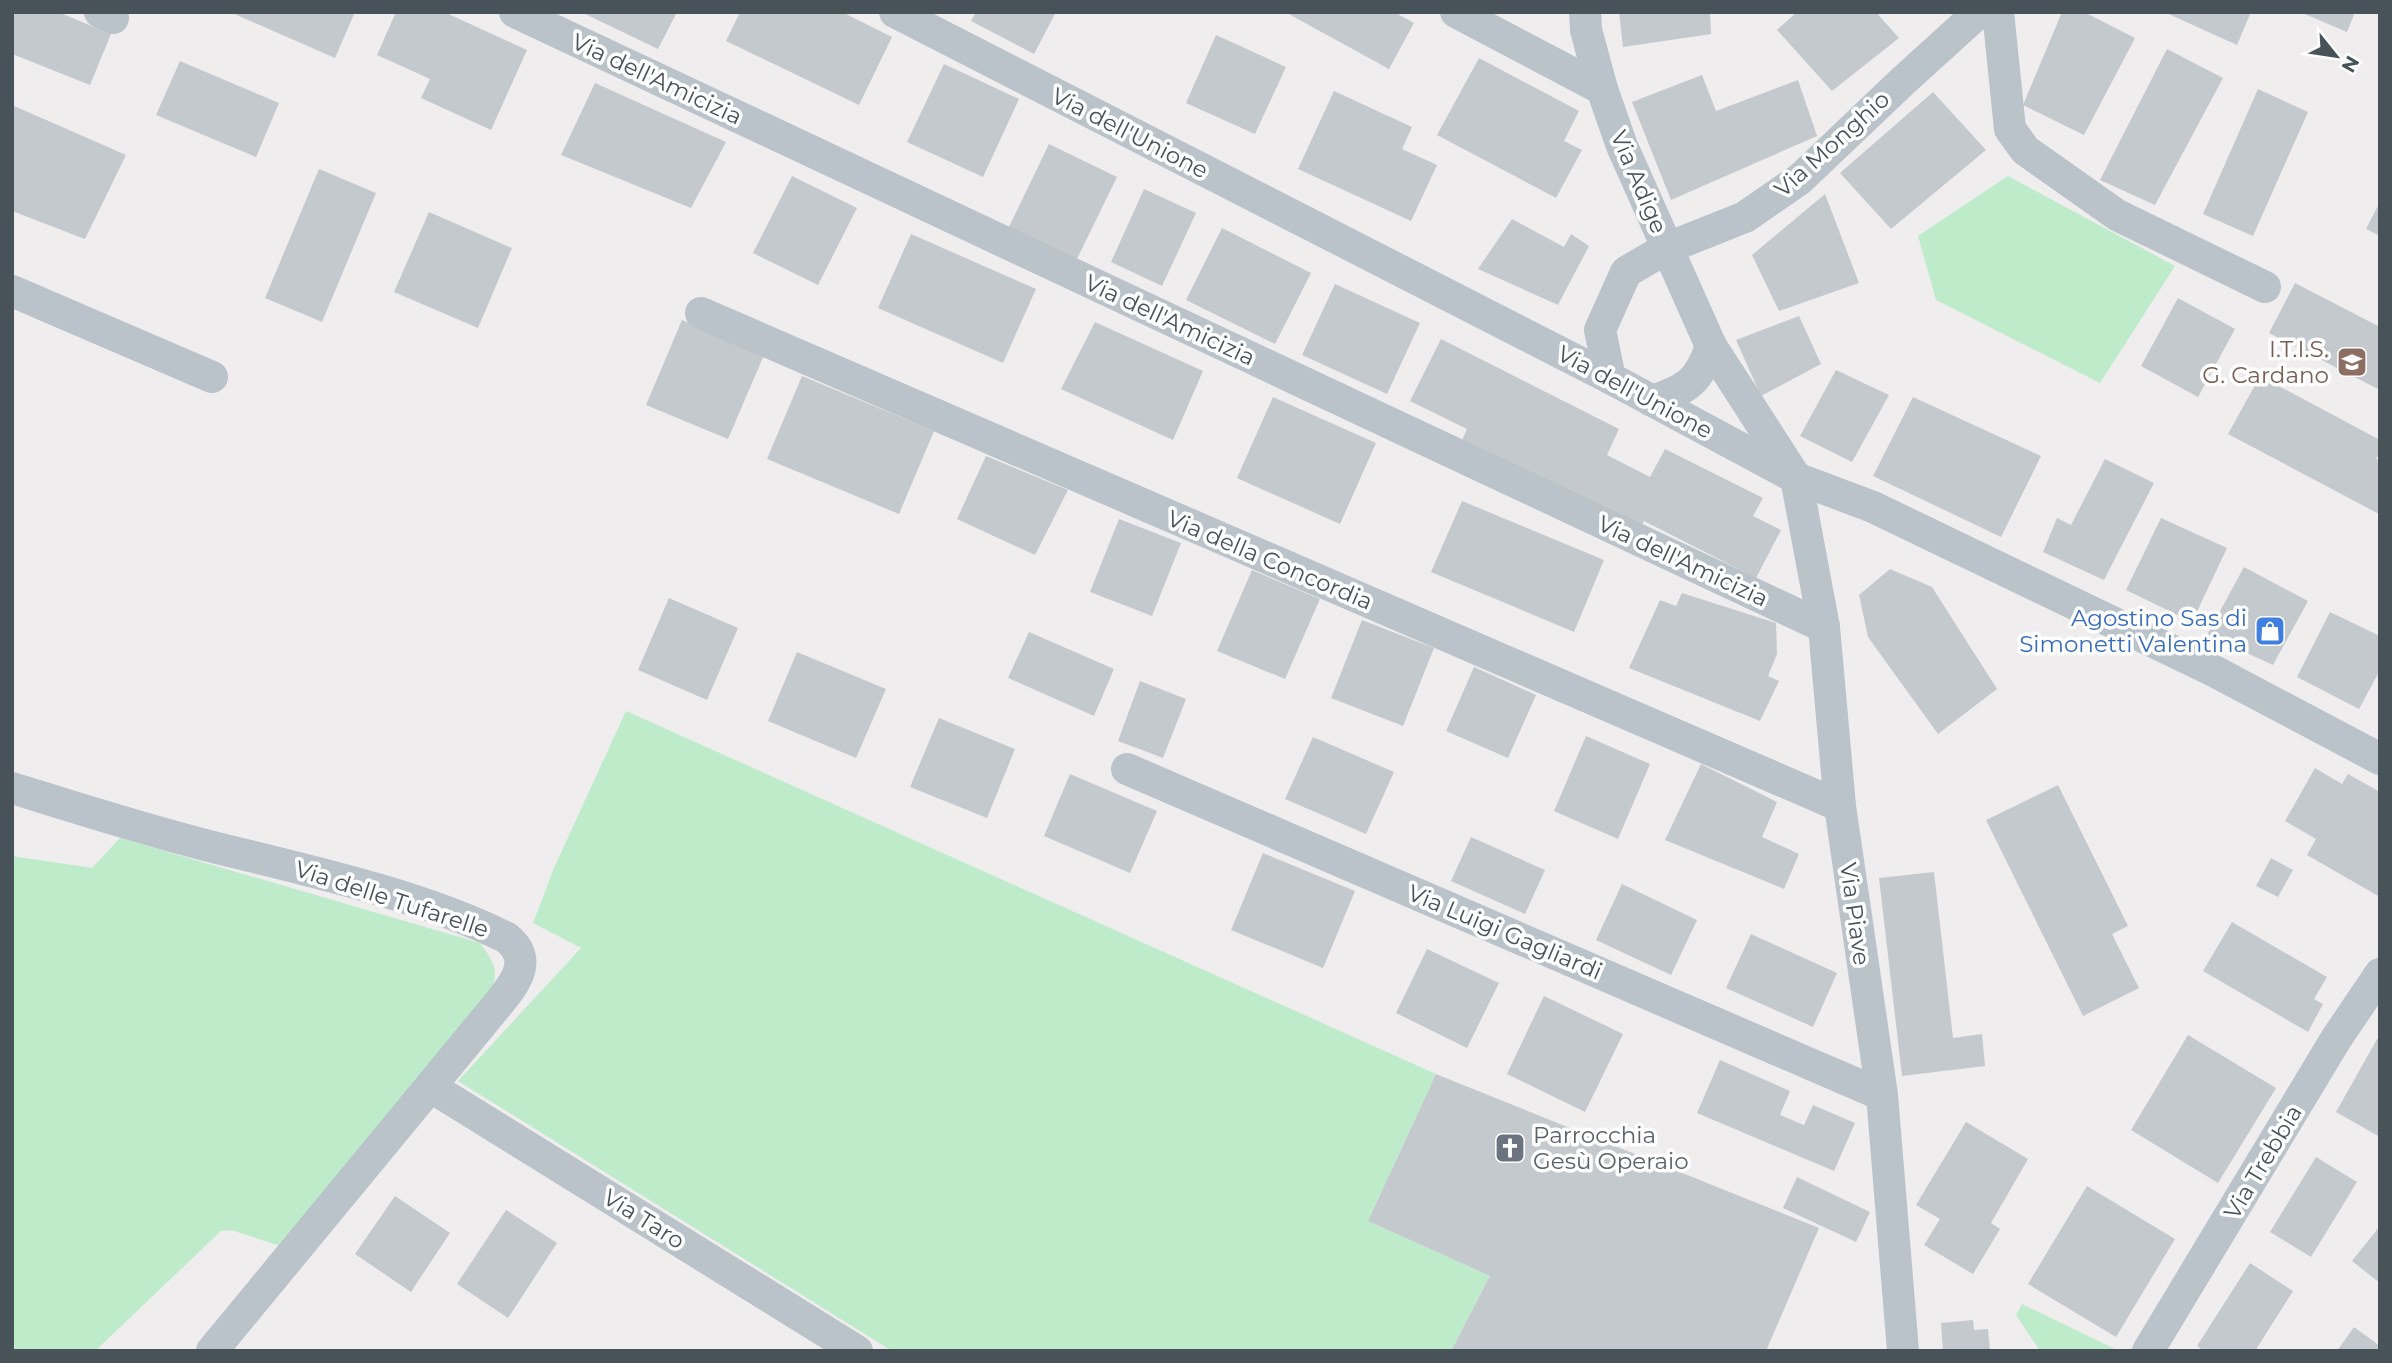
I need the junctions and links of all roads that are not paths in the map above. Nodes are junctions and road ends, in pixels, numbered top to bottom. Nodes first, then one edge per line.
1 (515, 12) edge
2 (895, 12) edge
3 (1456, 12) edge
4 (1585, 12) edge
5 (1979, 12) edge
6 (1998, 12) edge
7 (1602, 89) junction
8 (1667, 248) junction
9 (2265, 286) dead end
10 (12, 291) edge
11 (701, 313) dead end
12 (1711, 346) junction
13 (212, 377) dead end
14 (1610, 378) junction
15 (1652, 401) junction
16 (1796, 478) junction
17 (1824, 627) junction
18 (2380, 759) edge
19 (1127, 769) dead end
20 (12, 788) edge
21 (1840, 806) junction
22 (2380, 974) edge
23 (431, 1087) junction
24 (1882, 1095) junction
25 (212, 1351) edge
26 (857, 1351) edge
27 (1903, 1351) edge
28 (2148, 1351) edge

1 - 17 street, Via dell'Amicizia
2 - 14 street, Via dell'Unione
3 - 7 street
4 - 7 street, Via Adige
5 - 8 street, Via Monghio
6 - 9 street
7 - 8 street, Via Adige
8 - 12 street, Via Adige
8 - 14 street
10 - 13 street
11 - 21 street, Via della Concordia
12 - 15 street
12 - 16 street, Via Adige
14 - 15 street, Via dell'Unione
15 - 16 street, Via dell'Unione
16 - 17 street, Via Piave
16 - 18 street, Via dell'Unione
17 - 21 street, Via Piave
19 - 24 street, Via Luigi Gagliardi
20 - 23 street, Via delle Tufarelle
21 - 24 street, Via Piave
22 - 28 street, Via Trebbia
23 - 25 street, Via delle Tufarelle
23 - 26 street, Via Taro
24 - 27 street, Via Piave

